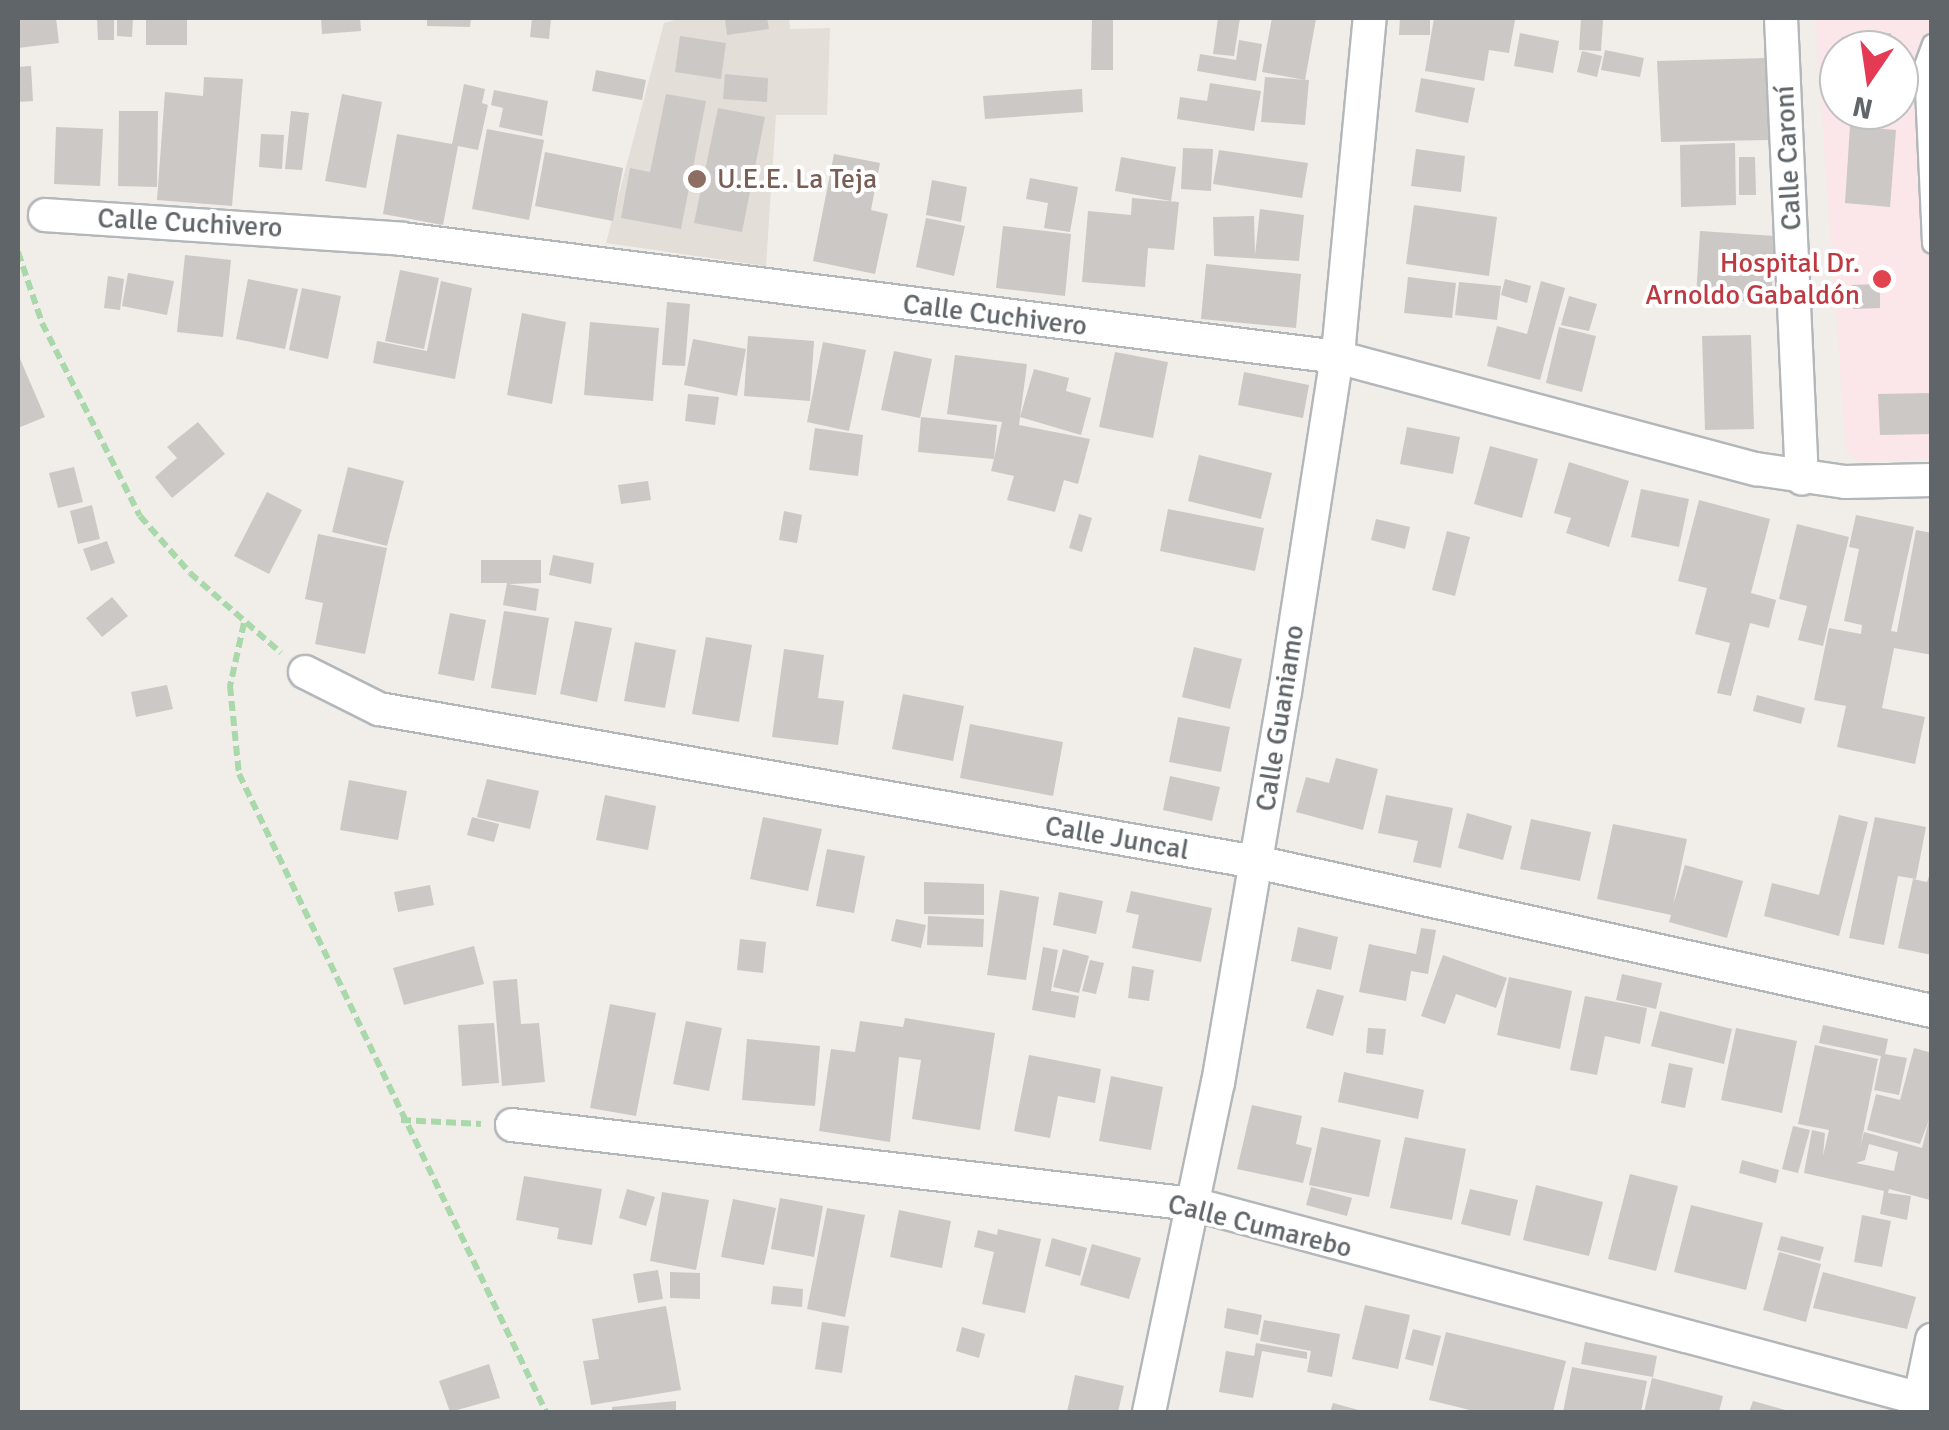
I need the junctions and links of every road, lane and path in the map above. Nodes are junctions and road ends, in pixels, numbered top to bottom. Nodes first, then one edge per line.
1 (1370, 18) edge
2 (1782, 18) edge
3 (1932, 44) edge
4 (46, 215) dead end
5 (1932, 244) edge
6 (18, 252) edge
7 (1337, 357) junction
8 (1802, 478) junction
9 (1932, 480) edge
10 (244, 624) junction
11 (305, 672) joint
12 (1256, 862) junction
13 (1932, 1011) edge
14 (401, 1120) junction
15 (512, 1125) joint
16 (1192, 1204) junction
17 (1932, 1340) edge
18 (1923, 1405) edge
19 (546, 1412) edge
20 (1150, 1412) edge

1 - 7 street, Calle Guaniamo
2 - 8 street, Calle Caroní
3 - 5 lane
4 - 7 street, Calle Cuchivero
6 - 10 path
7 - 8 street, Calle Cuchivero
7 - 12 street, Calle Guaniamo
8 - 9 street, Calle Cuchivero
10 - 11 path
10 - 14 path
11 - 12 street, Calle Juncal
12 - 13 street, Calle Juncal
12 - 16 street, Calle Guaniamo
14 - 15 path
14 - 19 path
15 - 16 street, Calle Cumarebo
16 - 18 street, Calle Cumarebo
16 - 20 street, Calle Guaniamo
17 - 18 street

